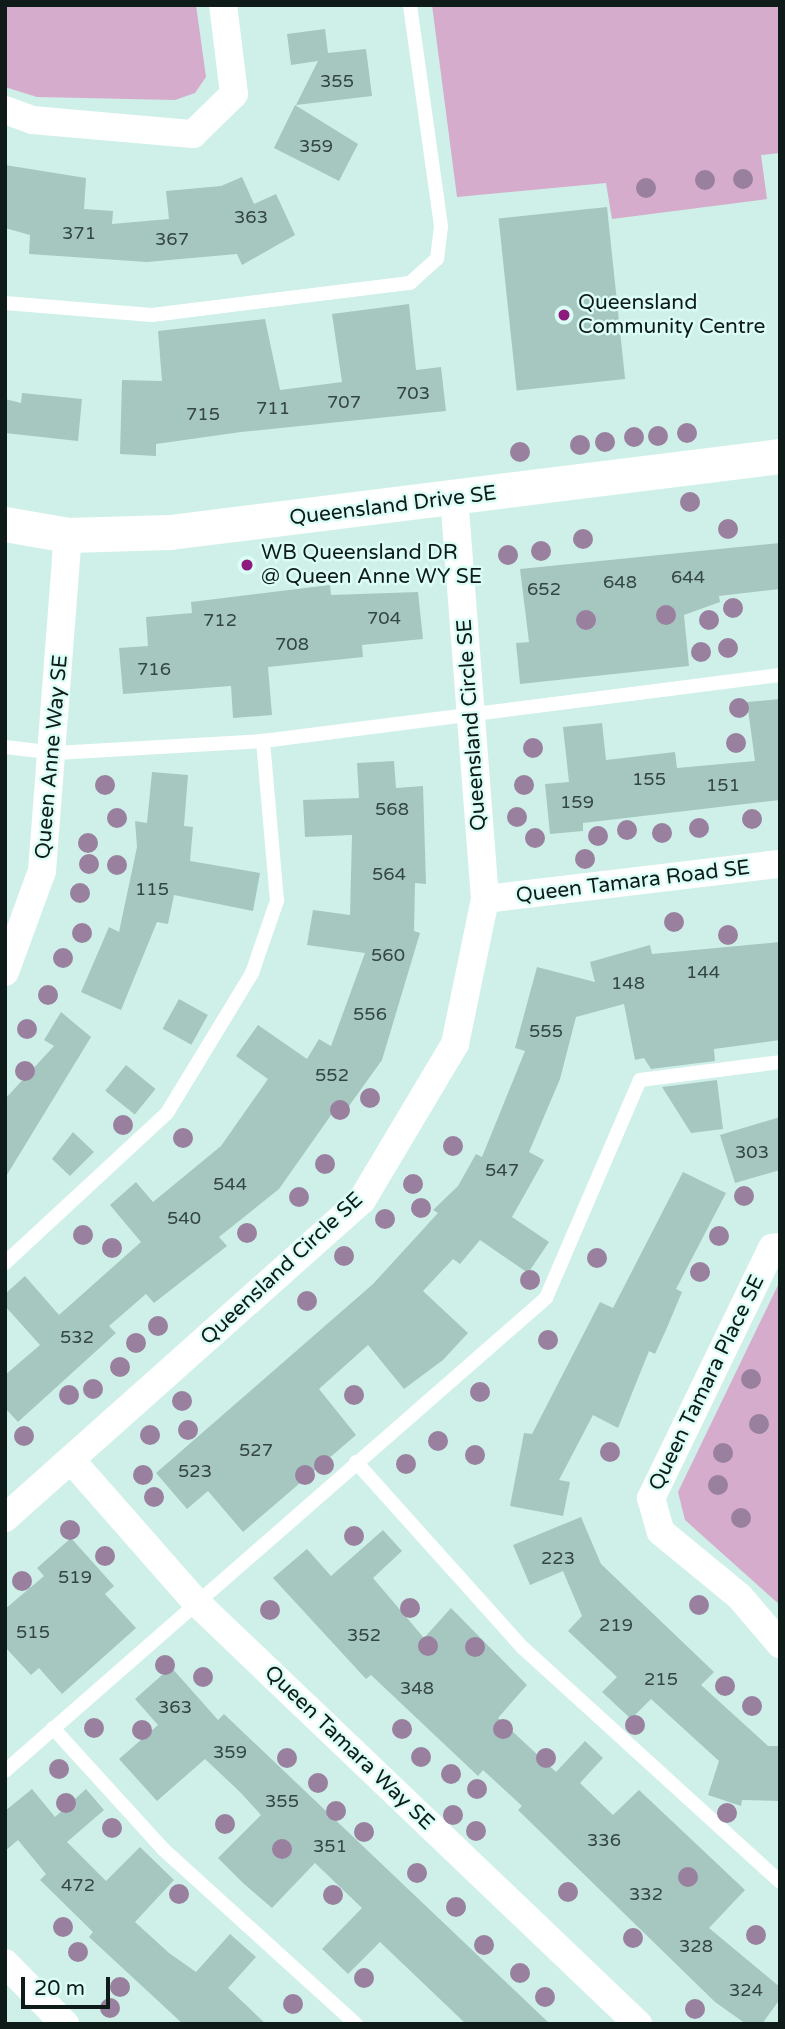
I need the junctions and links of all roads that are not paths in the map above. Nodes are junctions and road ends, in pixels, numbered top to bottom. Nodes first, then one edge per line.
1 (223, 5) edge
2 (410, 5) edge
3 (5, 110) edge
4 (5, 303) edge
5 (780, 456) edge
6 (454, 500) junction
7 (5, 524) edge
8 (68, 535) junction
9 (780, 675) edge
10 (471, 714) junction
11 (263, 741) junction
12 (5, 747) edge
13 (55, 753) junction
14 (780, 864) edge
15 (485, 899) junction
16 (5, 972) edge
17 (780, 1062) edge
18 (780, 1247) edge
19 (5, 1263) edge
20 (72, 1461) junction
21 (356, 1462) junction
22 (5, 1518) edge
23 (195, 1601) junction
24 (780, 1644) edge
25 (53, 1728) junction
26 (5, 1771) edge
27 (780, 1882) edge
28 (5, 1963) edge
29 (65, 2024) edge
30 (356, 2024) edge
31 (638, 2024) edge

1 - 3 street
2 - 4 lane
5 - 6 street, Queensland Drive SE
6 - 8 street, Queensland Drive SE
6 - 10 street, Queensland Circle SE
7 - 8 street, Queensland Drive SE
8 - 13 street, Queen Anne Way SE
9 - 10 lane
10 - 11 lane
10 - 15 street, Queensland Circle SE
11 - 13 lane
11 - 19 lane
12 - 13 lane
13 - 16 street, Queen Anne Way SE
14 - 15 street, Queen Tamara Road SE
15 - 20 street, Queensland Circle SE
17 - 21 lane
18 - 24 street, Queen Tamara Place SE
20 - 22 street, Queensland Circle SE
20 - 23 street, Queen Tamara Way SE
21 - 23 lane
21 - 27 lane
23 - 25 lane
23 - 31 street, Queen Tamara Way SE
25 - 26 lane
25 - 30 lane
28 - 29 street

